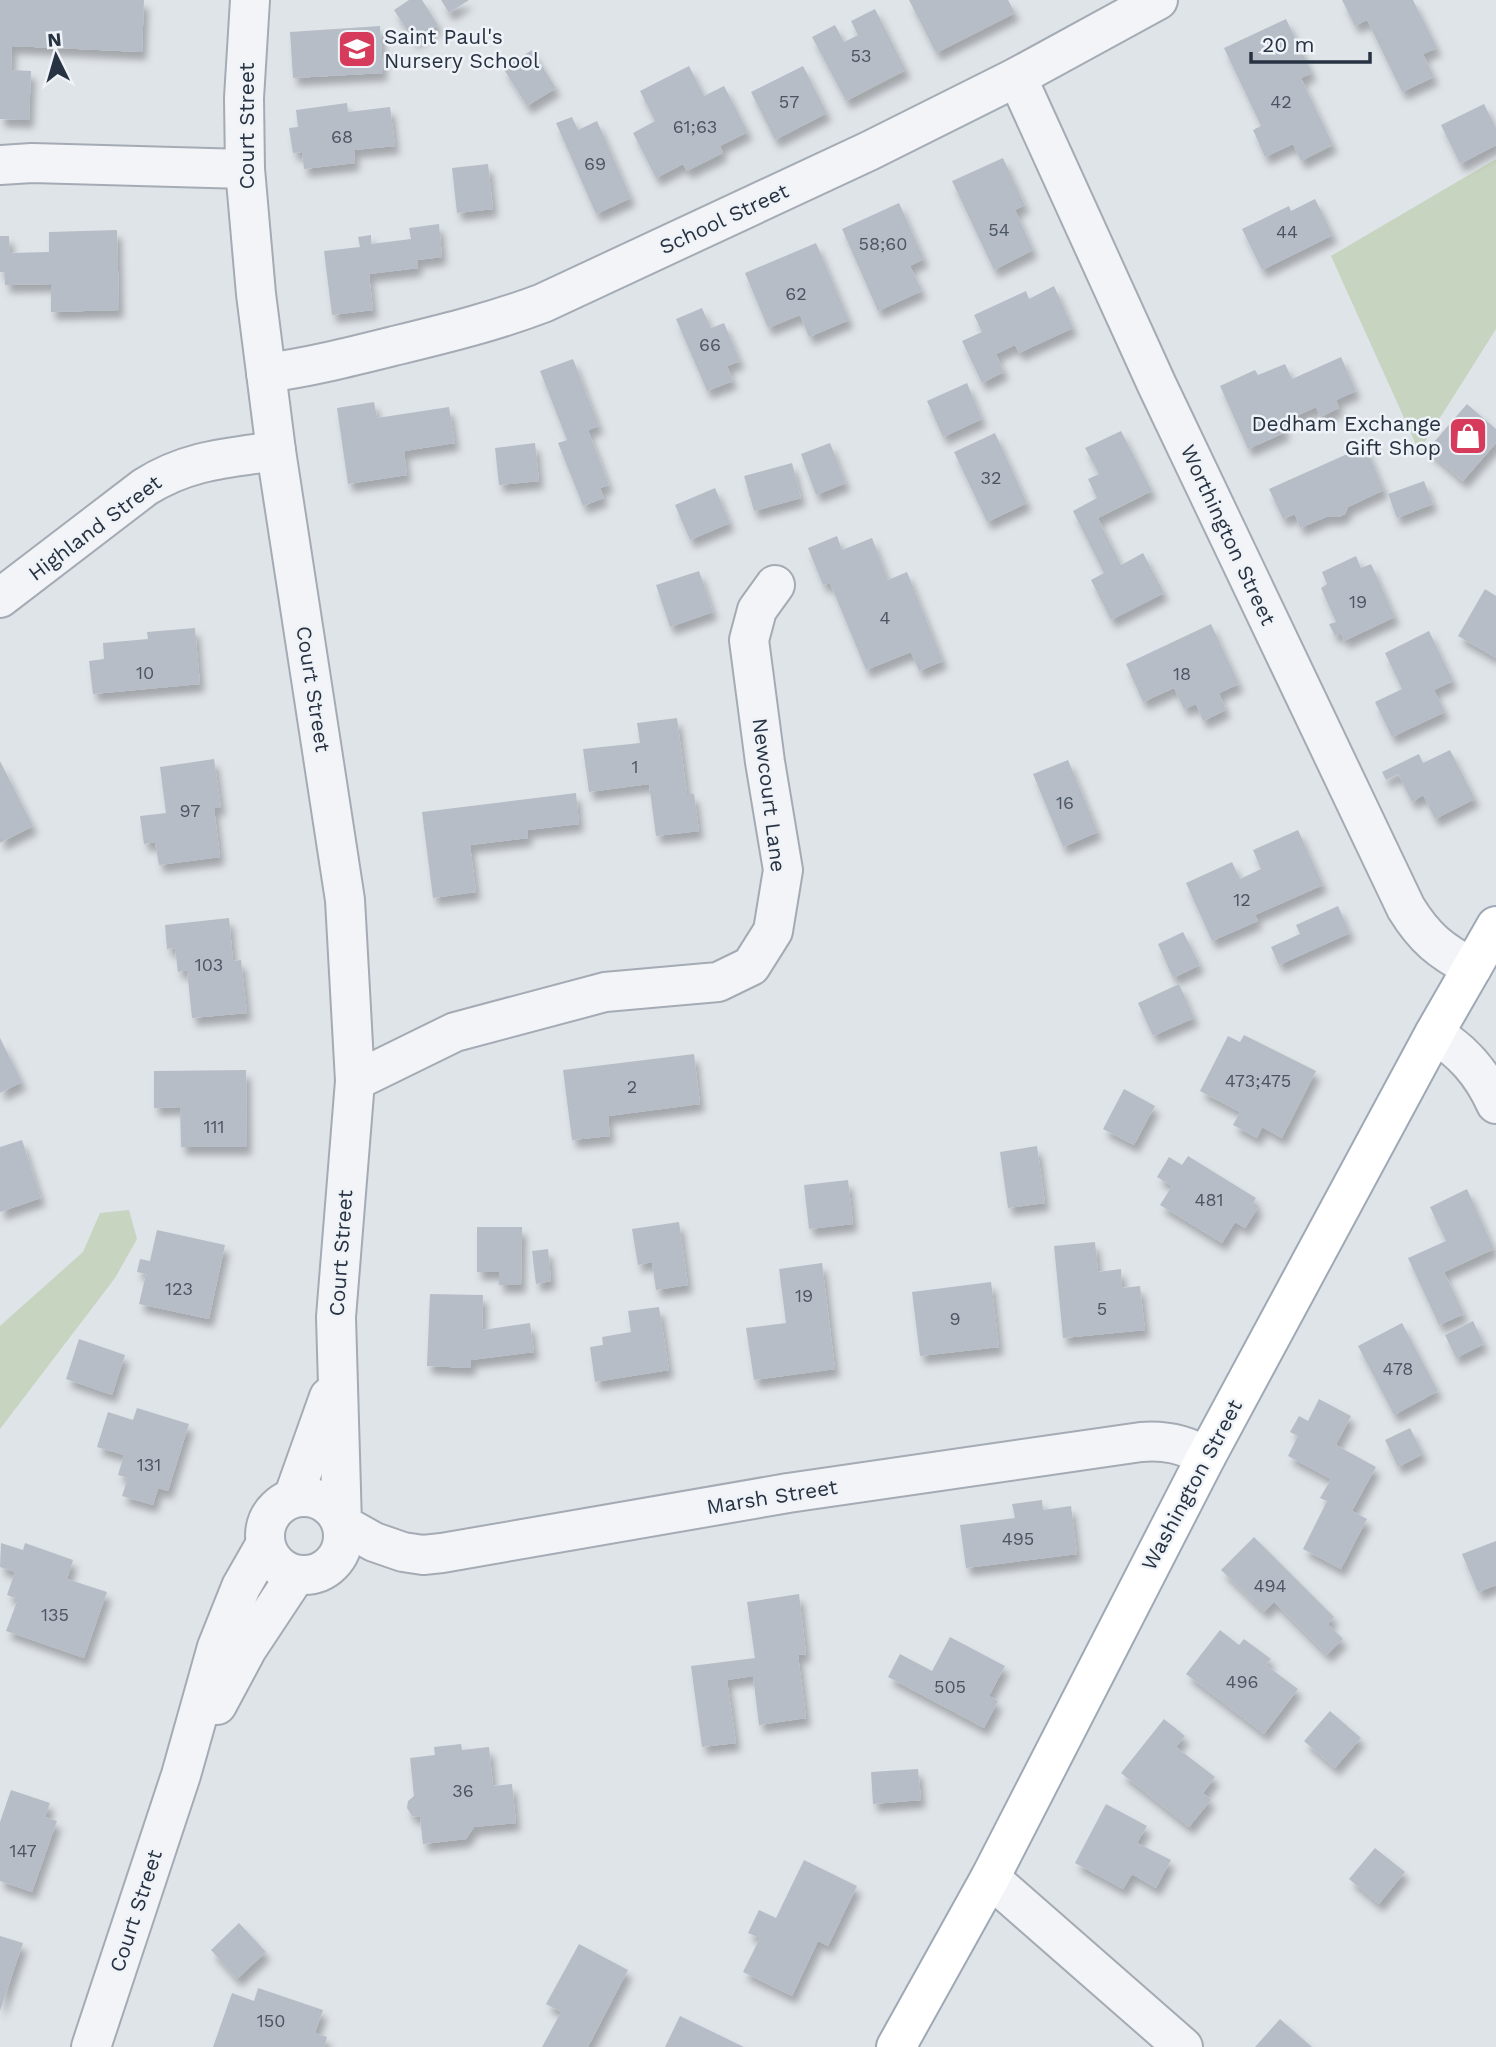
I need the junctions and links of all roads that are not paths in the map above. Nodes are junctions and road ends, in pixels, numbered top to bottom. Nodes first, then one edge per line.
1 (250, 0) edge
2 (1158, 0) edge
3 (1017, 77) junction
4 (0, 165) edge
5 (244, 169) junction
6 (266, 373) junction
7 (276, 451) junction
8 (775, 586) dead end
9 (0, 598) edge
10 (1496, 926) edge
11 (1472, 968) junction
12 (1434, 1034) junction
13 (355, 1081) junction
14 (1496, 1104) edge
15 (336, 1379) junction
16 (1206, 1457) junction
17 (293, 1498) junction
18 (342, 1524) junction
19 (265, 1545) junction
20 (296, 1575) junction
21 (180, 1775) junction
22 (990, 1878) junction
23 (91, 2047) edge
24 (896, 2047) edge
25 (1183, 2047) edge

1 - 5 street, Court Street
2 - 3 street, School Street
3 - 6 street, School Street
3 - 11 street, Worthington Street
4 - 5 street
5 - 6 street, Court Street
6 - 7 street, Court Street
7 - 9 street, Highland Street
7 - 13 street, Court Street
8 - 13 street, Newcourt Lane
10 - 11 main road, Washington Street
11 - 12 main road, Washington Street
12 - 14 street
12 - 16 main road, Washington Street
13 - 15 street, Court Street
15 - 17 street, Court Street
15 - 18 street, Court Street
16 - 18 street, Marsh Street
16 - 22 main road, Washington Street
17 - 18 street
17 - 19 street
18 - 20 street
19 - 20 street
19 - 21 street, Court Street
20 - 21 street, Court Street
21 - 23 street, Court Street
22 - 24 main road, Washington Street
22 - 25 street

